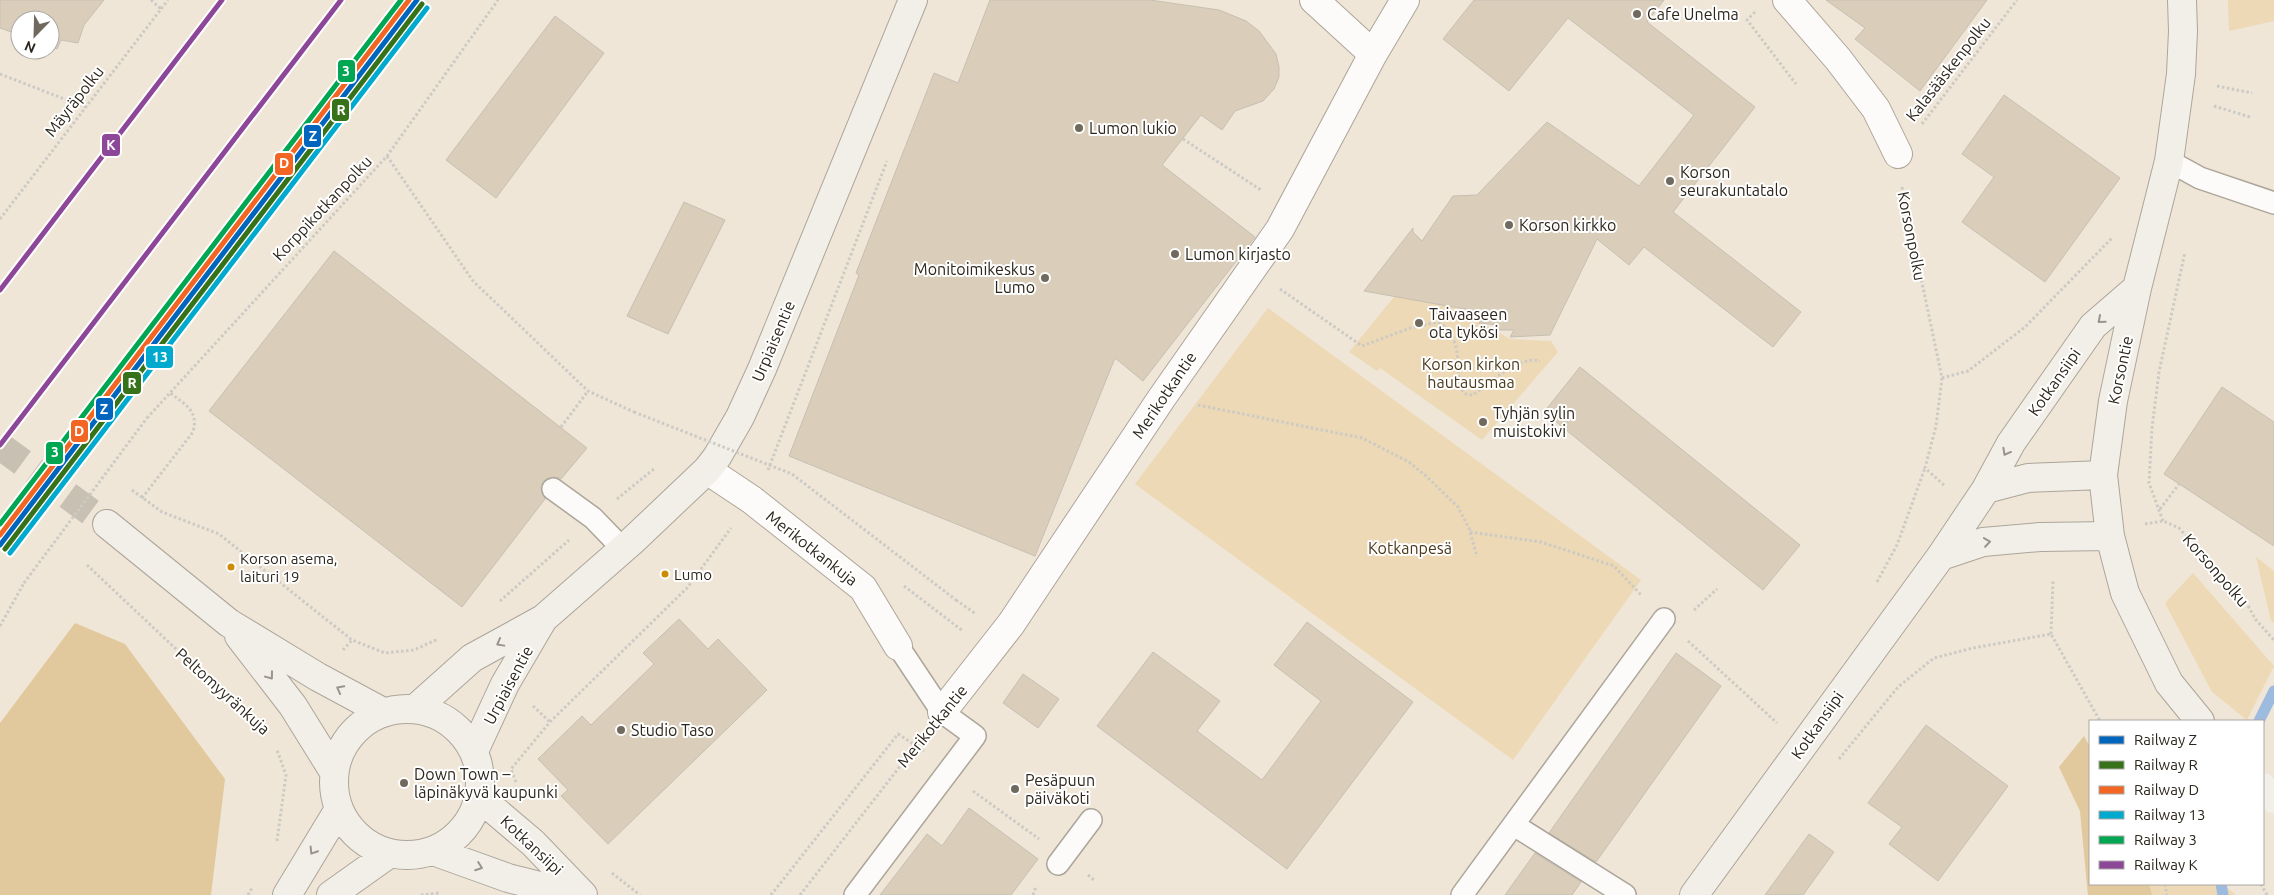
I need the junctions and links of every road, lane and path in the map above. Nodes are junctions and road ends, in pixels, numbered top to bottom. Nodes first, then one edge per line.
1 (151, 0) edge
2 (168, 0) edge
3 (498, 0) edge
4 (913, 0) edge
5 (1314, 0) edge
6 (1405, 0) edge
7 (1787, 0) edge
8 (2017, 0) edge
9 (2182, 0) edge
10 (1760, 7) dead end
11 (161, 9) junction
12 (1373, 54) junction
13 (0, 74) edge
14 (1796, 84) dead end
15 (2217, 86) dead end
16 (2252, 93) dead end
17 (2214, 106) dead end
18 (85, 107) junction
19 (2250, 117) dead end
20 (1183, 139) dead end
21 (1898, 154) junction
22 (388, 156) junction
23 (2169, 161) junction
24 (2274, 203) edge
25 (1290, 210) junction
26 (0, 218) edge
27 (2118, 231) dead end
28 (2186, 246) dead end
29 (1251, 269) junction
30 (2137, 288) junction
31 (1540, 361) dead end
32 (1942, 378) junction
33 (588, 391) junction
34 (169, 392) junction
35 (1161, 399) junction
36 (560, 427) dead end
37 (661, 463) dead end
38 (707, 470) junction
39 (2103, 475) junction
40 (2179, 484) dead end
41 (1946, 487) dead end
42 (553, 488) dead end
43 (1986, 489) junction
44 (132, 490) dead end
45 (142, 498) junction
46 (2160, 509) junction
47 (594, 518) junction
48 (2163, 521) junction
49 (107, 524) tunnel mouth
50 (2144, 524) dead end
51 (2110, 536) junction
52 (622, 550) junction
53 (1940, 556) junction
54 (1477, 557) dead end
55 (86, 565) dead end
56 (2053, 581) dead end
57 (956, 600) dead end
58 (494, 606) dead end
59 (1664, 619) dead end
60 (543, 620) junction
61 (229, 623) junction
62 (0, 626) edge
63 (2051, 634) junction
64 (444, 637) dead end
65 (2274, 640) edge
66 (898, 646) joint
67 (415, 708) junction
68 (383, 712) junction
69 (942, 712) junction
70 (2099, 720) edge
71 (2199, 720) edge
72 (264, 724) dead end
73 (916, 745) junction
74 (277, 748) dead end
75 (474, 751) junction
76 (927, 753) dead end
77 (1835, 764) dead end
78 (334, 772) junction
79 (967, 786) dead end
80 (2264, 789) edge
81 (480, 798) junction
82 (2274, 799) edge
83 (339, 810) junction
84 (1091, 820) dead end
85 (1514, 825) junction
86 (276, 842) dead end
87 (1047, 845) dead end
88 (433, 851) junction
89 (390, 853) junction
90 (1058, 864) dead end
91 (1038, 879) dead end
92 (443, 893) dead end
93 (287, 895) edge
94 (331, 895) edge
95 (421, 895) edge
96 (576, 895) edge
97 (583, 895) edge
98 (771, 895) edge
99 (800, 895) edge
100 (855, 895) edge
101 (1033, 895) edge
102 (1462, 895) edge
103 (1625, 895) edge
104 (1694, 895) edge

1 - 11 path
2 - 11 path, Mäyräpolku
3 - 22 path, Korppikotkanpolku
4 - 38 main road, Urpiaisentie
5 - 12 street
6 - 12 street, Merikotkantie
7 - 21 street
8 - 21 path, Kalasääskenpolku
9 - 23 main road, Korsontie
10 - 14 path
11 - 18 path, Mäyräpolku
12 - 25 street, Merikotkantie
13 - 18 path
15 - 16 path
17 - 19 path
18 - 26 path, Mäyräpolku
20 - 25 path
21 - 32 path, Korsonpolku
22 - 33 path
22 - 34 path, Korppikotkanpolku
23 - 24 lane
23 - 30 main road, Korsontie
25 - 29 street, Merikotkantie
27 - 32 path
28 - 46 path
29 - 31 path
29 - 35 street, Merikotkantie
30 - 39 main road, Korsontie
30 -> 43 main road, Kotkansiipi
32 - 41 path, Korsonpolku
33 - 36 path
33 - 57 path, bridge
34 - 45 path
34 - 62 path, Korppikotkanpolku, bridge
35 - 54 path
35 - 69 street, Merikotkantie
37 - 47 path
38 - 52 main road, Urpiaisentie
38 - 66 street, Merikotkankuja
39 - 43 main road
39 - 51 main road, Korsontie
40 - 46 path
42 - 47 lane
43 - 53 main road, Kotkansiipi
44 - 45 path
45 - 64 path
46 - 48 path
47 - 52 lane
47 - 58 path
48 - 50 path
48 - 65 path, Korsonpolku
49 - 61 main road
53 -> 51 main road
51 - 71 main road, Korsontie
52 - 60 main road, Urpiaisentie
53 - 104 main road, Kotkansiipi
55 - 72 path, Peltomyyränkuja
56 - 63 path
59 - 85 lane
60 -> 67 main road, Urpiaisentie
60 - 75 main road, Urpiaisentie
68 -> 61 main road
61 -> 78 main road
63 - 70 path
63 - 77 path
66 - 69 lane
67 - 68 main road, Urpiaisentie
67 - 75 main road, Urpiaisentie
68 - 78 main road, Urpiaisentie
69 - 73 path, Merikotkantie
69 - 100 lane
73 - 76 path
73 - 98 path
73 - 99 path, Merikotkantie
74 - 86 path, Peltomyyränkuja
75 - 81 main road, Urpiaisentie
78 - 83 main road, Urpiaisentie
79 - 87 path
80 - 82 main road, bridge
81 - 88 main road, Urpiaisentie
81 - 97 main road, Kotkansiipi
83 - 89 main road, Urpiaisentie
83 -> 93 main road
84 - 90 lane
85 - 102 lane
85 - 103 lane
88 - 89 main road, Urpiaisentie
88 -> 96 main road, Kotkansiipi
89 - 94 main road
91 - 101 path
92 - 95 path

